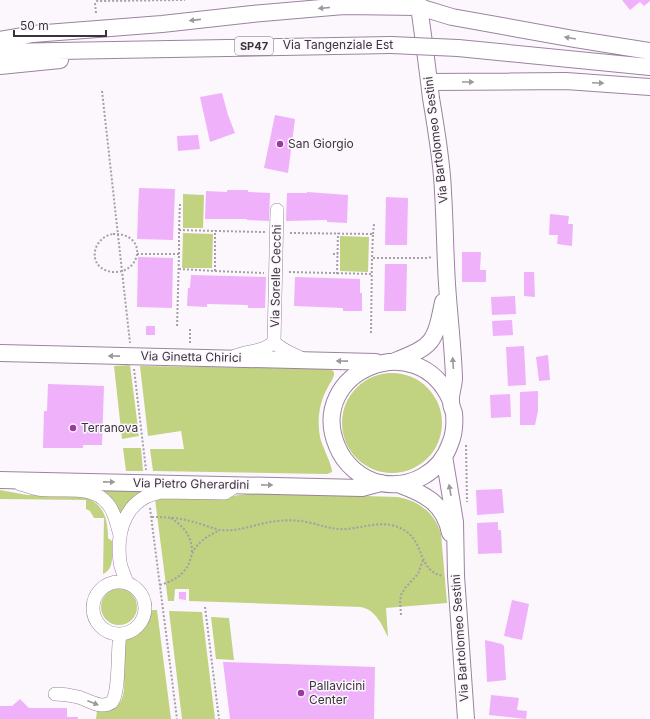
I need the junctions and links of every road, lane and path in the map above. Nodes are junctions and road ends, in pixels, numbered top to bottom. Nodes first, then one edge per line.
1 (185, 0) edge
2 (419, 4) edge
3 (96, 13) dead end
4 (452, 17) junction
5 (424, 39) junction
6 (0, 40) edge
7 (116, 49) junction
8 (650, 51) edge
9 (0, 52) edge
10 (0, 66) edge
11 (650, 67) edge
12 (429, 82) junction
13 (650, 86) edge
14 (102, 91) dead end
15 (180, 202) dead end
16 (277, 210) dead end
17 (374, 224) dead end
18 (179, 230) junction
19 (215, 231) junction
20 (276, 232) junction
21 (338, 233) junction
22 (118, 234) junction
23 (373, 234) junction
24 (215, 251) junction
25 (220, 252) dead end
26 (137, 254) junction
27 (179, 254) junction
28 (333, 254) dead end
29 (338, 254) junction
30 (434, 256) dead end
31 (372, 258) junction
32 (178, 269) junction
33 (215, 271) junction
34 (122, 272) junction
35 (283, 272) dead end
36 (268, 273) dead end
37 (337, 274) junction
38 (372, 274) junction
39 (446, 281) junction
40 (177, 328) dead end
41 (190, 328) dead end
42 (371, 333) dead end
43 (274, 342) junction
44 (190, 349) dead end
45 (0, 353) edge
46 (132, 356) junction
47 (232, 358) junction
48 (305, 360) junction
49 (388, 362) junction
50 (450, 401) junction
51 (466, 442) dead end
52 (444, 456) junction
53 (4, 480) edge
54 (381, 483) junction
55 (398, 484) junction
56 (148, 489) junction
57 (467, 505) dead end
58 (152, 517) junction
59 (170, 517) junction
60 (221, 530) junction
61 (120, 535) junction
62 (192, 553) junction
63 (455, 556) junction
64 (423, 559) junction
65 (448, 576) dead end
66 (120, 582) junction
67 (160, 585) junction
68 (205, 606) dead end
69 (401, 615) dead end
70 (120, 634) junction
71 (55, 694) dead end
72 (177, 719) edge
73 (219, 719) edge
74 (466, 719) edge

1 - 3 path
2 - 4 main road
2 - 5 main road, Via Bartolomeo Sestini
2 -> 6 main road
4 - 5 main road
8 -> 4 main road
5 - 12 main road, Via Bartolomeo Sestini
7 - 9 main road, Via Tangenziale Est / SP47
7 - 10 main road
7 - 11 main road, Via Tangenziale Est / SP47, bridge
12 -> 13 main road
12 - 39 main road, Via Bartolomeo Sestini
14 - 22 path
15 - 18 path
16 - 20 street, Via Sorelle Cecchi
17 - 23 path
18 - 19 path
18 - 27 path
19 - 20 path
19 - 24 path
20 - 21 path
20 - 43 street, Via Sorelle Cecchi
21 - 23 path
21 - 29 path
22 - 26 path
22 - 34 path
22 - 34 path
23 - 31 path
24 - 25 path
24 - 33 path
26 - 27 path
26 - 34 path
27 - 32 path
28 - 29 path
29 - 37 path
30 - 31 path
31 - 38 path
32 - 33 path
32 - 40 path
33 - 36 path
34 - 46 path
35 - 37 path
37 - 38 path
38 - 42 path
39 - 49 main road
50 -> 39 main road
41 - 44 path
43 - 47 street
43 - 48 street
46 -> 45 main road, Via Ginetta Chirici
46 - 47 main road, Via Ginetta Chirici
46 - 56 path
47 - 48 main road, Via Ginetta Chirici
49 -> 48 main road, Via Ginetta Chirici
49 - 50 main road
49 - 54 main road
50 - 52 main road
51 - 57 path
52 - 55 main road
63 -> 52 main road
53 -> 56 main road, Via Pietro Gherardini
53 - 61 street
54 - 55 main road
56 -> 54 main road, Via Pietro Gherardini
55 - 63 main road
56 - 58 path
56 - 61 street
58 - 59 path
58 - 67 path
59 - 60 path
59 - 62 path
60 - 62 path
60 - 64 path
61 - 66 street
62 - 67 path
63 - 74 main road, Via Bartolomeo Sestini
64 - 65 path
64 - 69 path
66 - 70 street
66 - 70 street
67 - 72 path
68 - 73 path
71 -> 70 street

